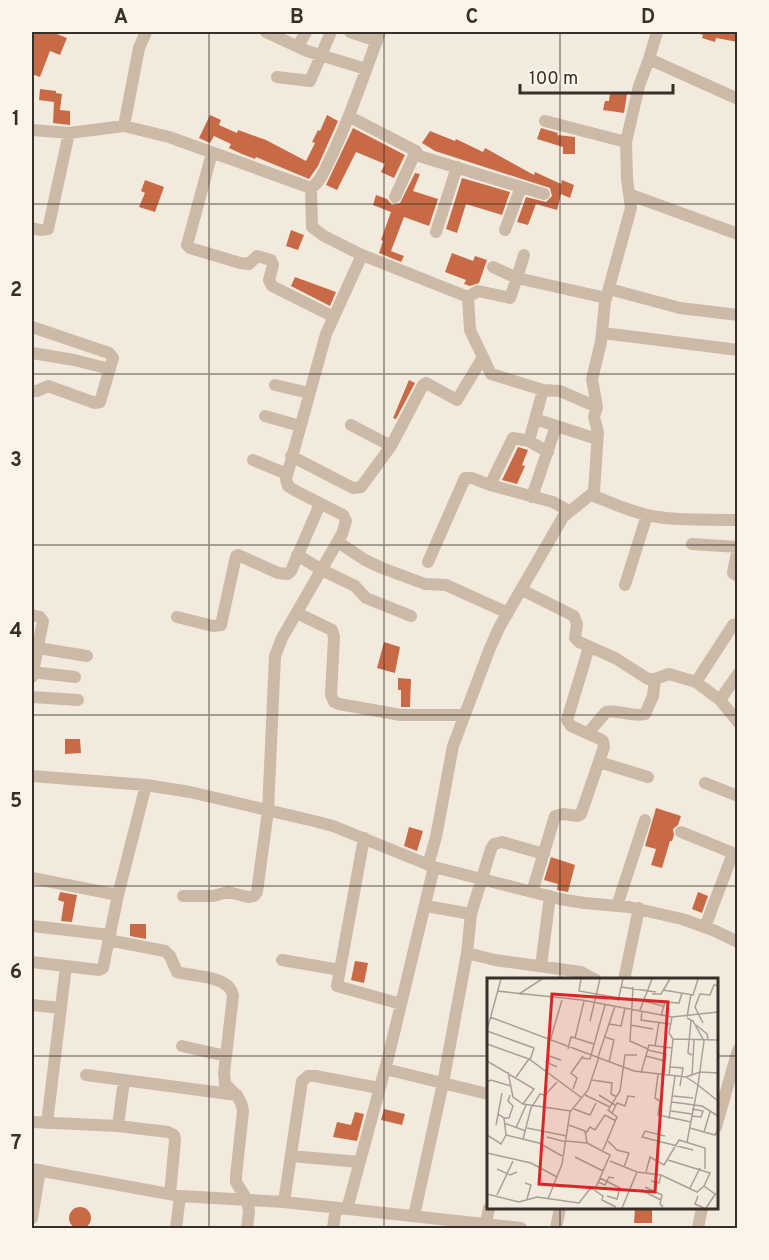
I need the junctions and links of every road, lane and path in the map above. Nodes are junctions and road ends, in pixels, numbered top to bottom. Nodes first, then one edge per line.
1 (146, 32) edge
2 (266, 32) edge
3 (306, 32) edge
4 (332, 32) edge
5 (350, 32) edge
6 (657, 32) edge
7 (378, 36) edge
8 (298, 46) junction
9 (321, 55) junction
10 (649, 59) junction
11 (366, 69) junction
12 (277, 77) dead end
13 (738, 99) edge
14 (350, 117) junction
15 (545, 121) dead end
16 (124, 126) junction
17 (32, 130) edge
18 (69, 133) junction
19 (626, 142) junction
20 (416, 152) junction
21 (212, 153) junction
22 (457, 167) junction
23 (520, 187) junction
24 (311, 188) junction
25 (544, 194) dead end
26 (631, 195) junction
27 (395, 197) dead end
28 (32, 228) edge
29 (505, 230) dead end
30 (436, 232) dead end
31 (738, 234) edge
32 (362, 255) junction
33 (524, 255) dead end
34 (493, 267) dead end
35 (518, 278) junction
36 (608, 293) junction
37 (468, 297) junction
38 (738, 315) edge
39 (334, 317) junction
40 (32, 327) edge
41 (603, 333) junction
42 (737, 346) edge
43 (32, 353) edge
44 (483, 357) junction
45 (110, 369) junction
46 (275, 385) dead end
47 (543, 390) junction
48 (32, 391) edge
49 (309, 393) junction
50 (597, 407) junction
51 (265, 416) dead end
52 (535, 419) junction
53 (351, 425) dead end
54 (300, 426) junction
55 (556, 426) junction
56 (597, 439) junction
57 (529, 441) junction
58 (391, 446) junction
59 (548, 452) junction
60 (291, 456) junction
61 (253, 460) dead end
62 (287, 474) junction
63 (490, 485) junction
64 (591, 495) junction
65 (532, 497) junction
66 (320, 504) junction
67 (569, 511) junction
68 (647, 514) junction
69 (738, 520) edge
70 (338, 542) junction
71 (692, 544) dead end
72 (297, 555) junction
73 (428, 562) dead end
74 (322, 570) junction
75 (738, 576) edge
76 (625, 585) dead end
77 (522, 590) junction
78 (297, 613) junction
79 (508, 613) junction
80 (32, 615) edge
81 (411, 616) dead end
82 (177, 617) dead end
83 (738, 624) edge
84 (589, 647) junction
85 (38, 648) junction
86 (87, 656) dead end
87 (32, 670) edge
88 (738, 674) edge
89 (75, 677) dead end
90 (655, 679) junction
91 (696, 682) junction
92 (32, 697) edge
93 (78, 700) dead end
94 (720, 700) junction
95 (464, 715) junction
96 (738, 722) edge
97 (588, 733) junction
98 (599, 762) junction
99 (32, 776) edge
100 (648, 777) dead end
101 (705, 783) dead end
102 (146, 785) junction
103 (738, 796) edge
104 (268, 811) junction
105 (645, 820) dead end
106 (681, 832) dead end
107 (364, 838) junction
108 (544, 854) junction
109 (735, 854) edge
110 (431, 866) junction
111 (32, 878) edge
112 (481, 880) junction
113 (532, 892) junction
114 (118, 895) junction
115 (183, 896) dead end
116 (550, 896) junction
117 (426, 906) junction
118 (617, 906) junction
119 (639, 908) junction
120 (471, 914) junction
121 (32, 926) edge
122 (705, 927) junction
123 (109, 938) junction
124 (738, 942) edge
125 (467, 953) junction
126 (282, 960) dead end
127 (32, 962) edge
128 (66, 966) junction
129 (541, 966) junction
130 (340, 970) junction
131 (592, 978) edge
132 (624, 978) edge
133 (401, 1004) junction
134 (32, 1005) edge
135 (61, 1008) junction
136 (182, 1046) dead end
137 (738, 1050) edge
138 (226, 1056) junction
139 (385, 1069) junction
140 (86, 1075) dead end
141 (124, 1080) junction
142 (443, 1083) junction
143 (379, 1088) junction
144 (487, 1094) edge
145 (238, 1095) junction
146 (32, 1122) edge
147 (47, 1123) junction
148 (718, 1123) edge
149 (118, 1126) junction
150 (291, 1156) junction
151 (360, 1162) junction
152 (36, 1169) edge
153 (175, 1195) junction
154 (247, 1200) junction
155 (284, 1202) junction
156 (342, 1209) junction
157 (489, 1209) edge
158 (560, 1209) edge
159 (702, 1209) edge
160 (414, 1216) junction
161 (32, 1218) edge
162 (485, 1226) edge
163 (176, 1228) edge
164 (248, 1228) edge
165 (333, 1228) edge
166 (522, 1228) edge
167 (556, 1228) edge
168 (698, 1228) edge

1 - 16 street
2 - 8 street
3 - 8 street
4 - 9 street
5 - 7 street
6 - 10 street
7 - 11 street
8 - 9 street
9 - 11 street
9 - 12 street
10 - 13 street
10 - 19 street
11 - 14 street
14 - 20 street
14 - 24 street
15 - 19 street
16 - 18 street
16 - 21 street
17 - 18 street
18 - 28 street
19 - 26 street
20 - 22 street
20 - 27 street
21 - 24 street
21 - 39 street
22 - 23 street
22 - 30 street
23 - 25 street
23 - 29 street
24 - 32 street
26 - 31 street
26 - 36 street
32 - 37 street
32 - 39 street
33 - 35 street
34 - 35 street
35 - 36 street
35 - 37 street
36 - 38 street
36 - 41 street
37 - 44 street
39 - 49 street
40 - 45 street
41 - 42 street
41 - 50 street
43 - 45 street
44 - 47 street
44 - 58 street
45 - 48 street
46 - 49 street
47 - 50 street
47 - 52 street
49 - 54 street
50 - 56 street
51 - 54 street
52 - 55 street
52 - 57 street
53 - 58 street
54 - 60 street
55 - 56 street
55 - 59 street
56 - 64 street
57 - 59 street
57 - 63 street
58 - 60 street
59 - 65 street
60 - 62 street
61 - 62 street
62 - 66 street
63 - 65 street
63 - 73 street
64 - 67 street
64 - 68 street
65 - 67 street
66 - 70 street
66 - 72 street
67 - 77 street
68 - 69 street
68 - 76 street
70 - 74 street
70 - 79 street
71 - 75 street
72 - 74 street
72 - 82 street
74 - 78 street
74 - 81 street
77 - 79 street
77 - 84 street
78 - 95 street
78 - 104 street
79 - 95 street
80 - 85 street
83 - 91 street
84 - 90 street
84 - 97 street
85 - 86 street
85 - 87 street
87 - 89 street
88 - 94 street
90 - 91 street
90 - 97 street
91 - 94 street
92 - 93 street
94 - 96 street
95 - 110 street
97 - 98 street
98 - 100 street
98 - 108 street
99 - 102 street
101 - 103 street
102 - 104 street
102 - 114 street
104 - 107 street
104 - 115 street
105 - 118 street
106 - 109 street
107 - 110 street
107 - 130 street
108 - 112 street
108 - 113 street
109 - 122 street
110 - 112 street
110 - 117 street
111 - 114 street
112 - 113 street
112 - 120 street
113 - 116 street
114 - 123 street
116 - 118 street
116 - 129 street
117 - 120 street
117 - 133 street
118 - 119 street
119 - 122 street
119 - 132 street
120 - 125 street
121 - 123 street
122 - 124 street
123 - 128 street
123 - 138 street
125 - 129 street
125 - 142 street
126 - 130 street
127 - 128 street
128 - 135 street
129 - 131 street
130 - 133 street
133 - 139 street
134 - 135 street
135 - 147 street
136 - 138 street
137 - 148 street
138 - 145 street
139 - 142 street
139 - 143 street
140 - 141 street
141 - 145 street
141 - 149 street
142 - 144 street
142 - 160 street
143 - 150 street
143 - 151 street
145 - 154 street
146 - 147 street
147 - 149 street
149 - 153 street
150 - 151 street
150 - 155 street
151 - 156 street
152 - 153 street
152 - 161 street
153 - 154 street
153 - 163 street
154 - 155 street
154 - 164 street
155 - 156 street
156 - 160 street
156 - 165 street
157 - 162 street
158 - 167 street
159 - 168 street
160 - 162 street
162 - 166 street

